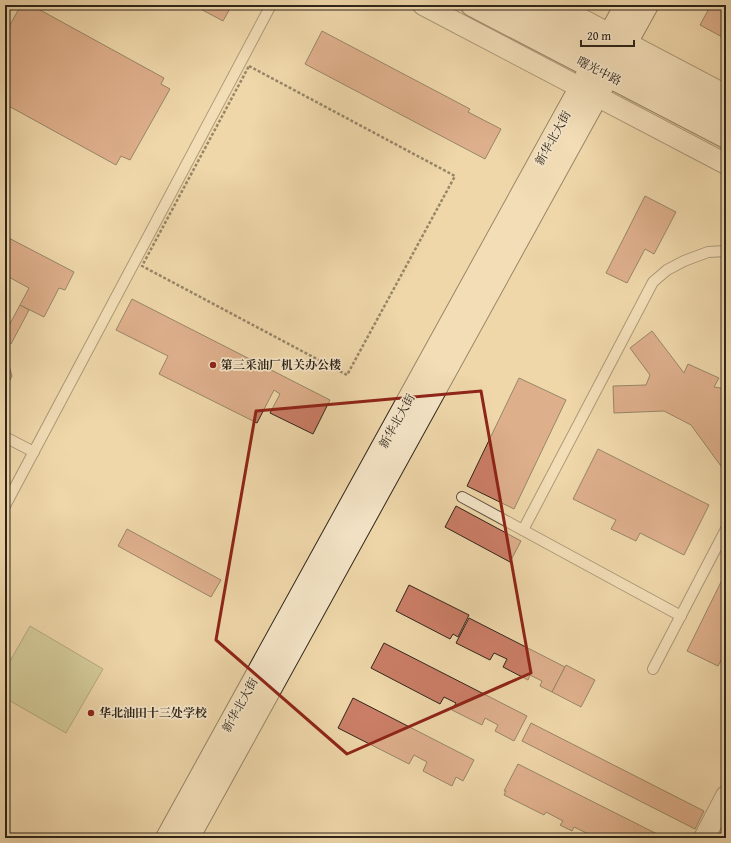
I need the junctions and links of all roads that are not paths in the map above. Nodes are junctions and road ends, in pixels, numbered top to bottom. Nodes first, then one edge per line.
1 (271, 5) edge
2 (423, 5) edge
3 (472, 5) edge
4 (512, 5) edge
5 (555, 5) edge
6 (626, 5) edge
7 (647, 5) edge
8 (609, 55) junction
9 (589, 92) junction
10 (726, 95) edge
11 (726, 116) edge
12 (726, 137) edge
13 (726, 164) edge
14 (726, 251) edge
15 (5, 437) edge
16 (34, 452) junction
17 (462, 497) dead end
18 (5, 506) edge
19 (726, 529) edge
20 (523, 530) junction
21 (681, 616) junction
22 (654, 670) dead end
23 (726, 796) edge
24 (167, 838) edge
25 (188, 838) edge
26 (704, 838) edge

1 - 16 lane
2 - 9 street
3 - 8 main road, 曙光中路
4 - 8 main road, 曙光中路
5 - 8 street
6 - 8 main road, 新华北大街
7 - 8 main road, 新华北大街
8 - 9 main road, 新华北大街
8 - 10 street
8 - 11 main road, 曙光中路
8 - 12 main road, 曙光中路
9 - 13 street
9 - 24 main road, 新华北大街
9 - 25 main road, 新华北大街
14 - 20 lane
15 - 16 lane
16 - 18 lane
17 - 20 lane
19 - 21 lane
20 - 21 lane
21 - 22 lane
23 - 26 street

